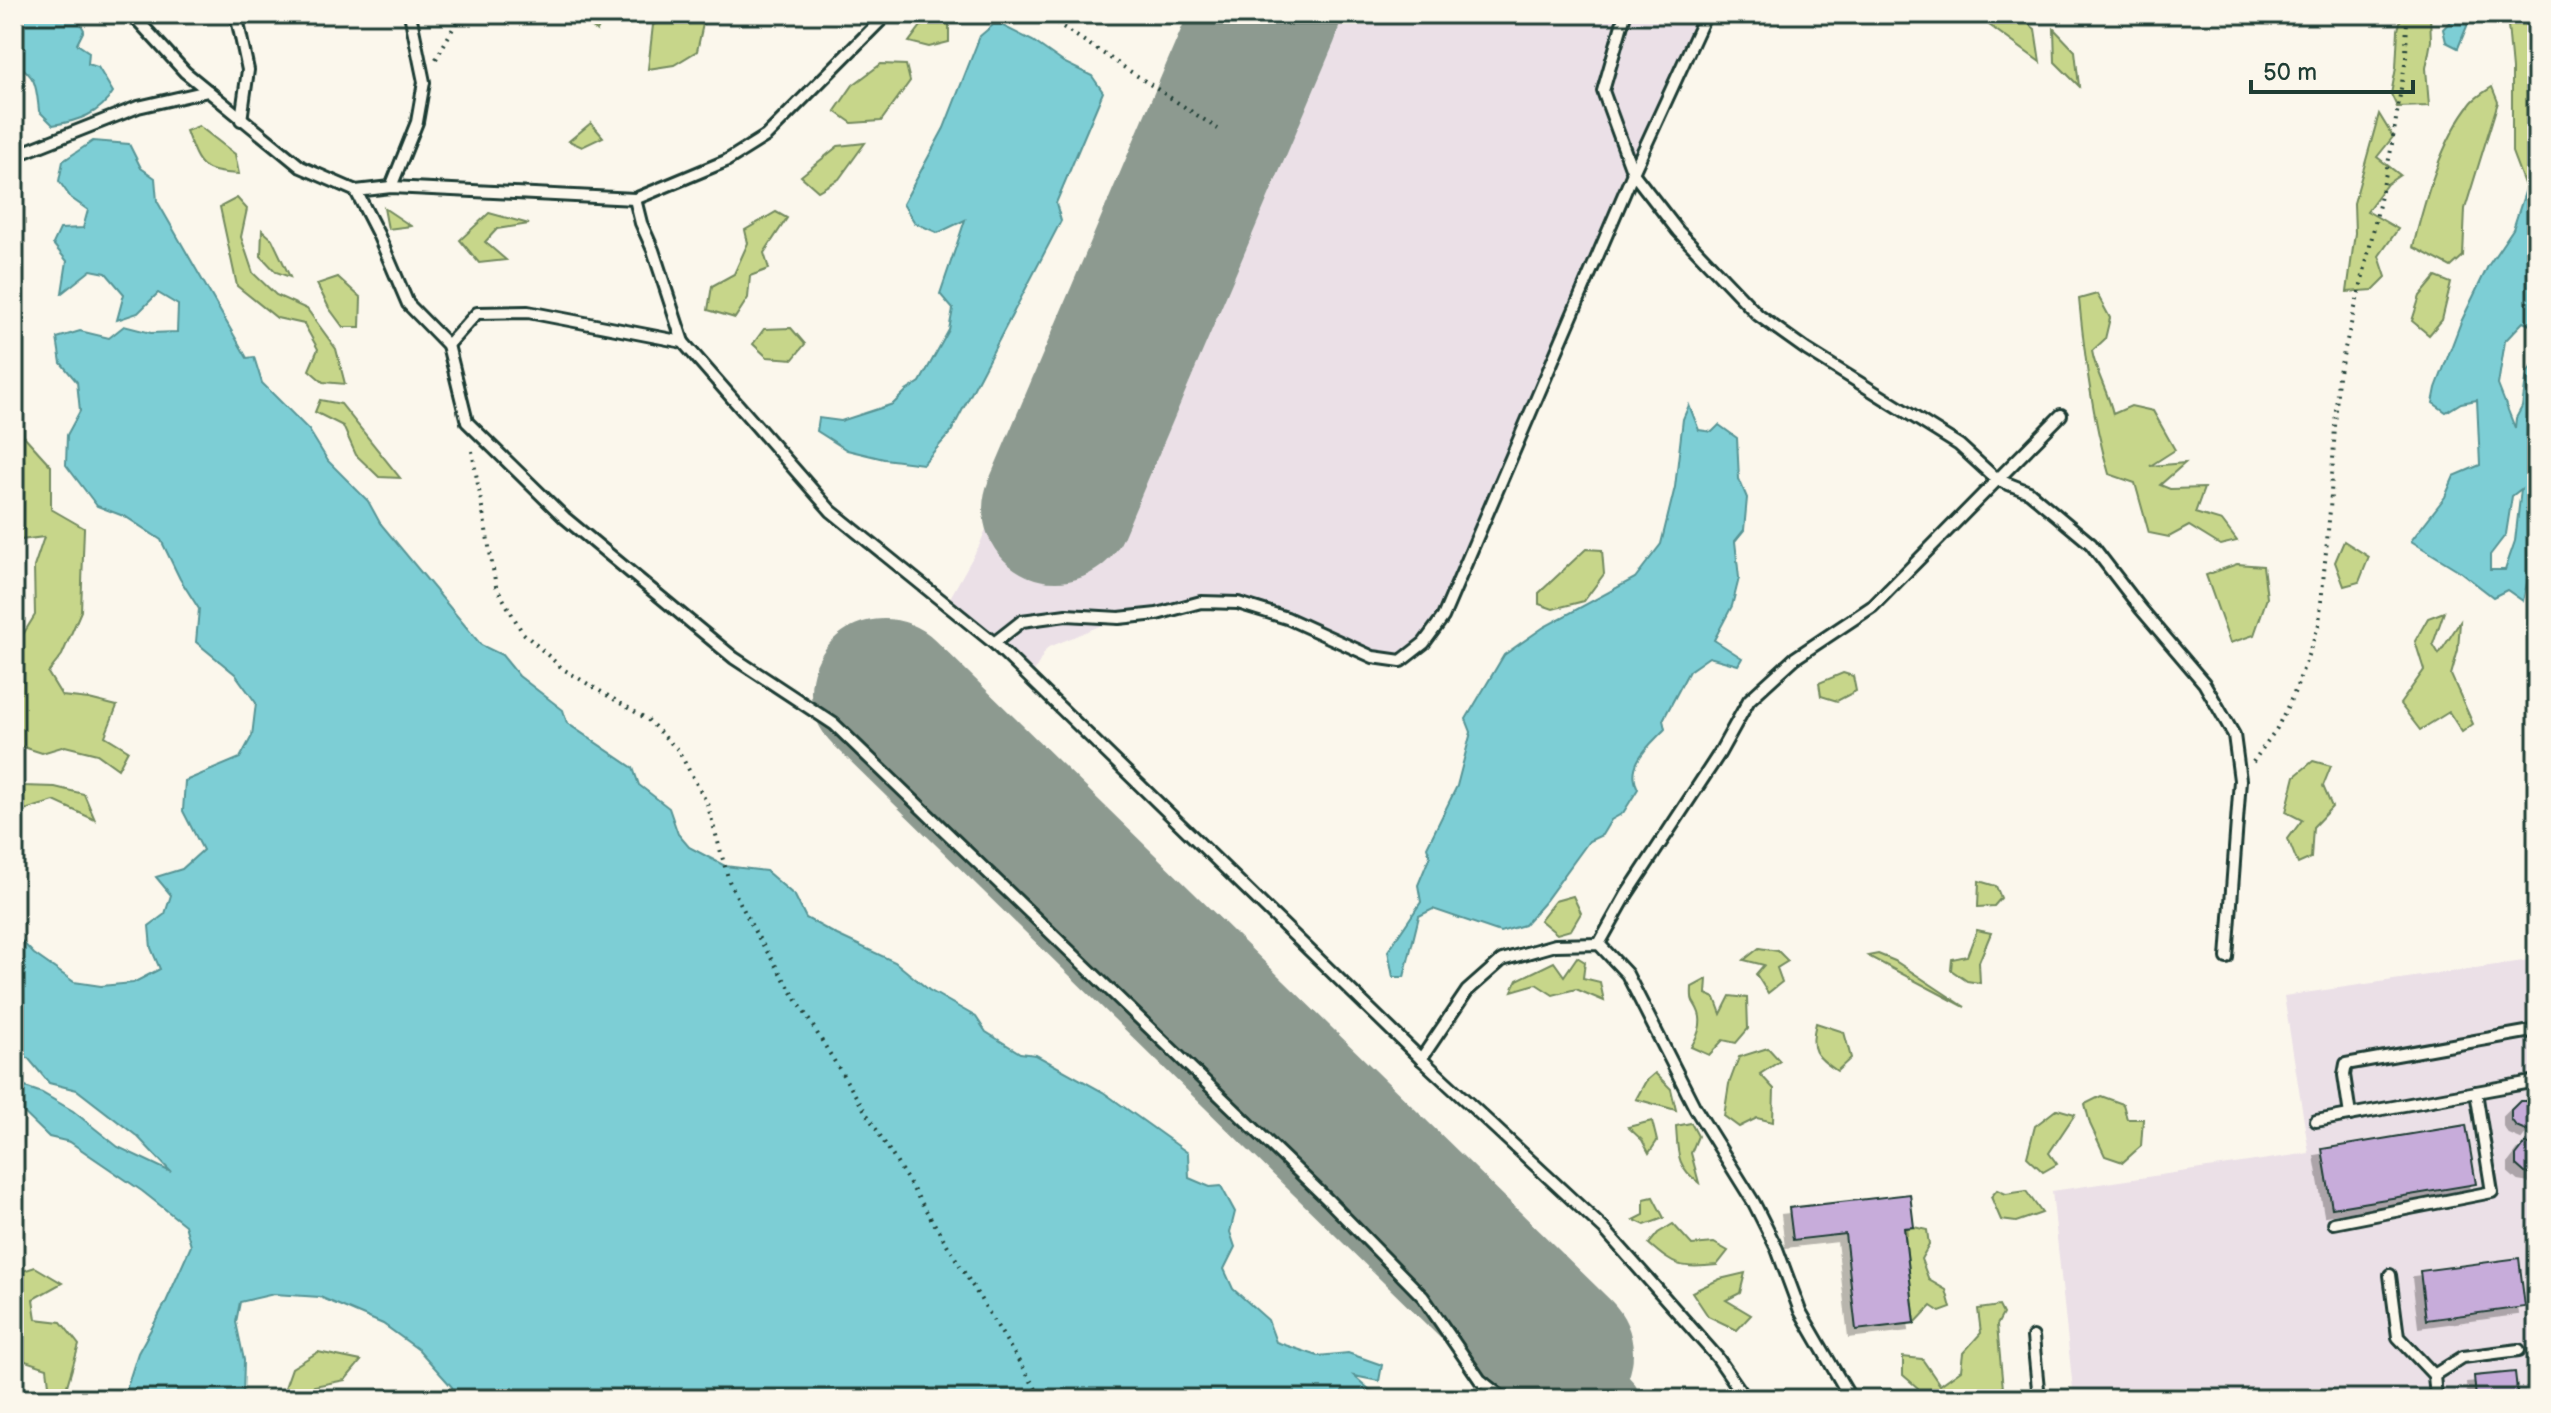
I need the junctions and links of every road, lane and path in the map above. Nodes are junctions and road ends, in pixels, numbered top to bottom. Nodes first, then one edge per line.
1 (132, 14) edge
2 (236, 14) edge
3 (410, 14) edge
4 (461, 14) edge
5 (887, 14) edge
6 (1043, 14) edge
7 (1625, 14) edge
8 (1706, 14) edge
9 (2407, 14) edge
10 (424, 82) junction
11 (208, 91) junction
12 (241, 120) junction
13 (1218, 129) dead end
14 (14, 156) edge
15 (1633, 173) junction
16 (391, 187) junction
17 (356, 191) junction
18 (635, 199) junction
19 (683, 342) junction
20 (448, 345) junction
21 (2061, 415) dead end
22 (467, 422) junction
23 (1996, 479) junction
24 (994, 643) junction
25 (2240, 780) junction
26 (1599, 944) junction
27 (2227, 958) dead end
28 (2537, 1030) edge
29 (1421, 1059) junction
30 (2537, 1081) edge
31 (2476, 1092) junction
32 (2350, 1115) junction
33 (2316, 1121) dead end
34 (2334, 1223) dead end
35 (2390, 1275) dead end
36 (2033, 1337) dead end
37 (2519, 1350) dead end
38 (2434, 1375) junction
39 (1042, 1399) edge
40 (1504, 1399) edge
41 (1746, 1399) edge
42 (1851, 1399) edge
43 (2039, 1399) edge
44 (2435, 1399) edge

1 - 11 lane
2 - 12 lane
3 - 10 lane
4 - 10 path
5 - 18 lane
6 - 13 path
7 - 15 lane
8 - 15 lane
9 - 25 path
10 - 16 lane
11 - 12 lane
11 - 14 lane
12 - 17 lane
15 - 23 lane
15 - 24 lane
16 - 17 lane
16 - 18 lane
17 - 20 lane
18 - 19 lane
19 - 20 lane
19 - 24 lane
20 - 22 lane
21 - 23 lane
22 - 39 path
22 - 40 lane
23 - 25 lane
23 - 26 lane
24 - 29 lane
25 - 27 lane
26 - 29 lane
26 - 42 lane
28 - 32 lane
29 - 41 lane
30 - 31 lane
31 - 32 lane
31 - 34 lane
32 - 33 lane
35 - 38 lane
36 - 43 lane
37 - 38 lane
38 - 44 lane

